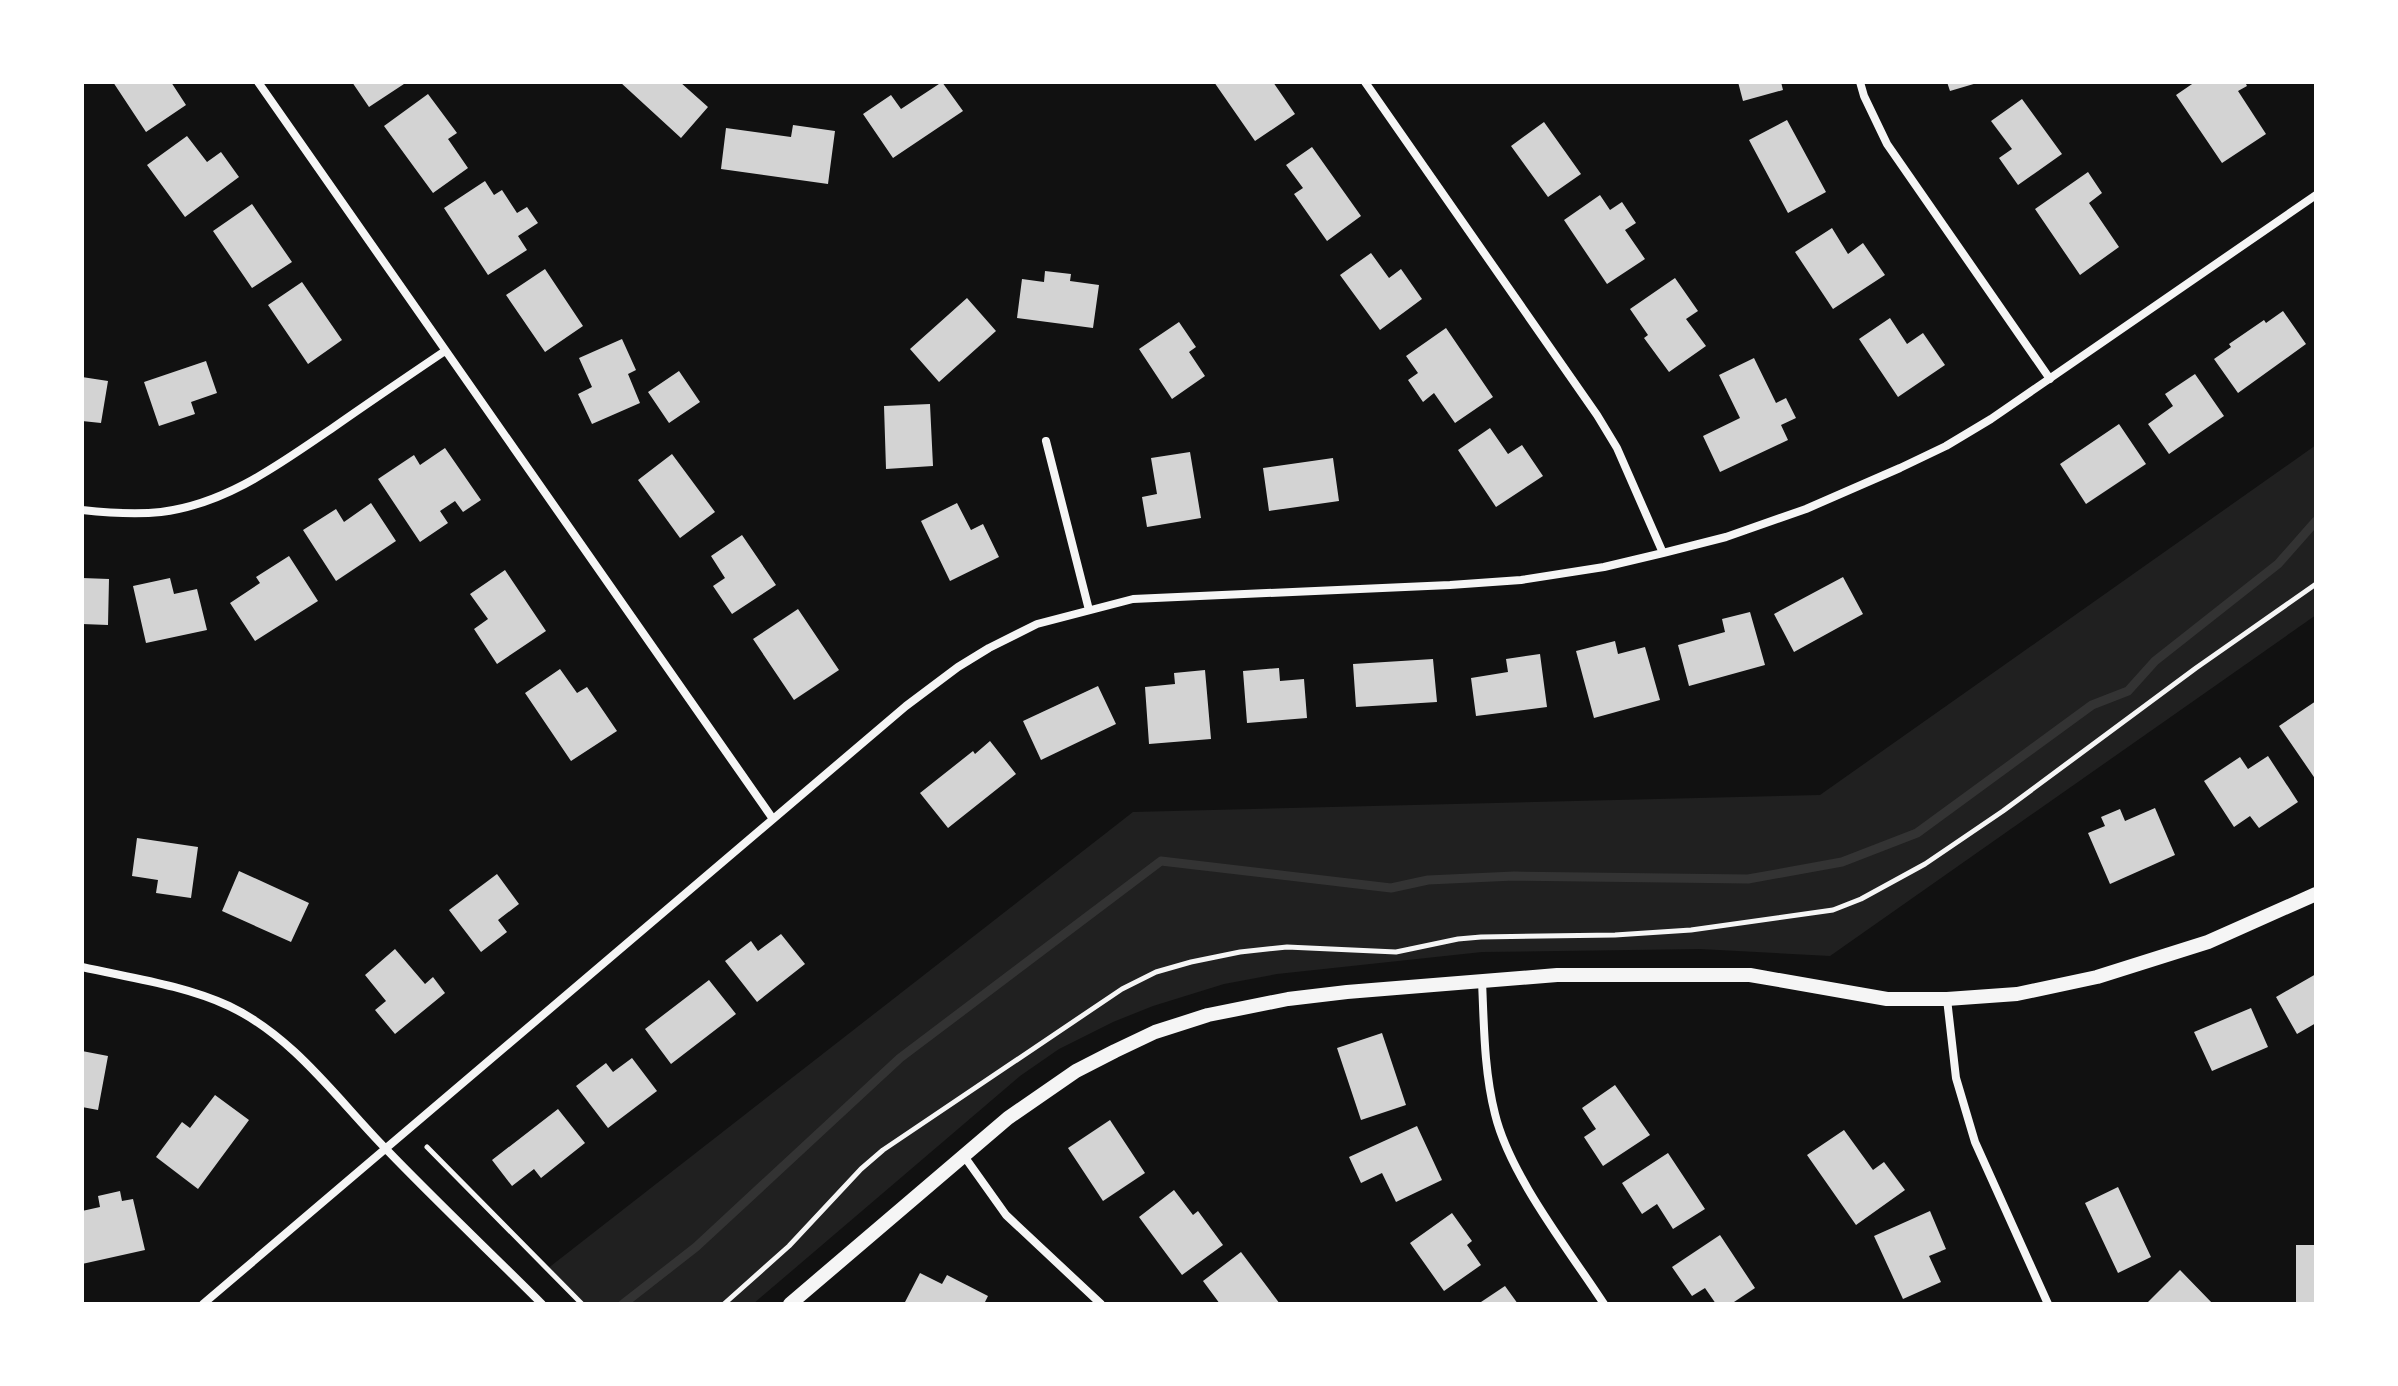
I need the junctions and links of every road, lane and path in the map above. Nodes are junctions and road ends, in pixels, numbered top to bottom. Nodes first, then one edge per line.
1 (258, 82) edge
2 (1365, 82) edge
3 (1860, 82) edge
4 (2316, 195) edge
5 (445, 351) junction
6 (2050, 379) junction
7 (1046, 441) dead end
8 (82, 510) edge
9 (1663, 553) junction
10 (2316, 584) edge
11 (1089, 610) junction
12 (773, 819) junction
13 (2316, 894) edge
14 (1779, 919) dead end
15 (82, 967) edge
16 (1482, 980) junction
17 (1947, 999) junction
18 (427, 1147) dead end
19 (385, 1148) junction
20 (964, 1156) junction
21 (203, 1304) edge
22 (542, 1304) edge
23 (582, 1304) edge
24 (790, 1304) edge
25 (1101, 1304) edge
26 (1604, 1304) edge
27 (2048, 1304) edge

1 - 5 street
2 - 9 street
3 - 6 street
4 - 6 street
5 - 8 street
5 - 12 street
6 - 9 street
7 - 11 street
9 - 11 street
10 - 14 path
11 - 12 street
12 - 19 street
13 - 17 street
15 - 19 street
16 - 17 street
16 - 20 street
16 - 26 street
17 - 27 street
18 - 23 path
19 - 21 street
19 - 22 street
20 - 24 street
20 - 25 street

